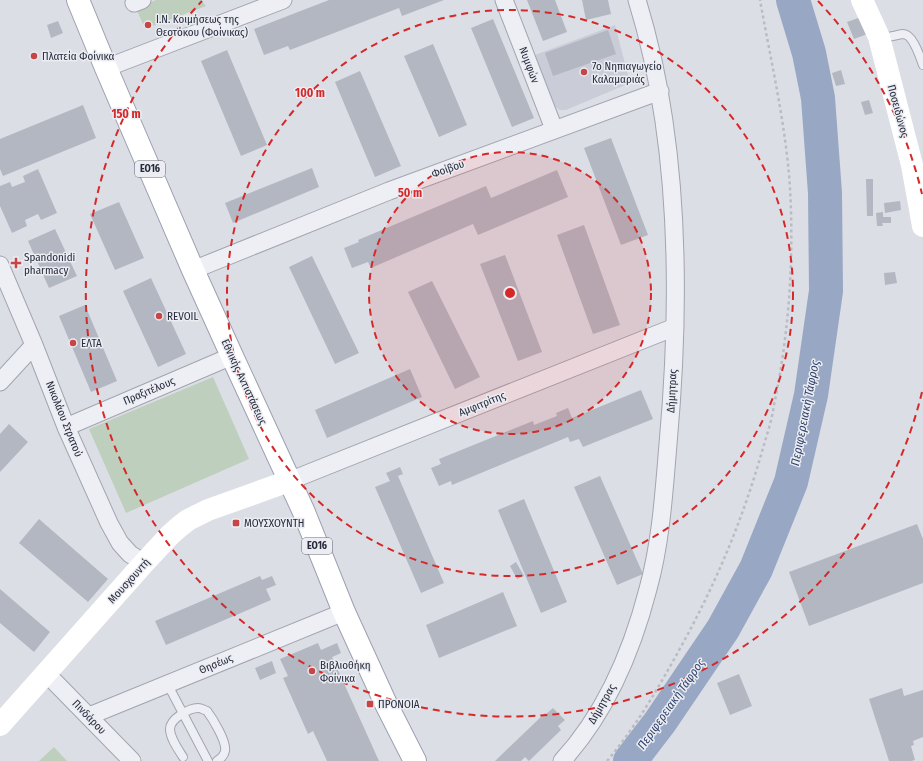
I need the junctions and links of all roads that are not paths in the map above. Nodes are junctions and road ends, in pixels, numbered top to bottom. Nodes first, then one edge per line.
1 (78, 0) edge
2 (283, 0) edge
3 (504, 0) edge
4 (637, 0) edge
5 (862, 0) edge
6 (879, 37) junction
7 (923, 65) edge
8 (106, 68) junction
9 (660, 91) junction
10 (554, 129) junction
11 (923, 226) edge
12 (0, 265) edge
13 (193, 270) junction
14 (675, 327) junction
15 (34, 345) junction
16 (232, 356) junction
17 (0, 382) edge
18 (66, 427) junction
19 (288, 481) junction
20 (144, 563) junction
21 (344, 612) junction
22 (46, 673) junction
23 (168, 685) junction
24 (184, 714) junction
25 (88, 716) junction
26 (0, 725) edge
27 (183, 758) dead end
28 (132, 761) edge
29 (208, 761) edge
30 (217, 761) edge
31 (415, 761) edge
32 (562, 761) edge

1 - 8 main road, Εθνικής Αντιστάσεως / ΕΟ16
2 - 8 street
3 - 10 street, Νυμφών
4 - 9 street, Δήμητρας
5 - 6 main road, Ποσειδώνος
6 - 7 lane
6 - 11 main road, Ποσειδώνος
8 - 13 main road, Εθνικής Αντιστάσεως / ΕΟ16
9 - 10 street, Φοίβου
9 - 14 street, Δήμητρας
10 - 13 street, Φοίβου
12 - 15 street, Νικολάου Στρατού
13 - 16 main road, Εθνικής Αντιστάσεως / ΕΟ16
14 - 19 street, Αμφιτρίτης
14 - 32 street, Δήμητρας
15 - 17 street
15 - 18 street, Νικολάου Στρατού
16 - 18 street, Πραξιτέλους
16 - 19 main road, Εθνικής Αντιστάσεως / ΕΟ16
18 - 20 street, Νικολάου Στρατού
19 - 20 main road, Μουσχουντή
19 - 21 main road, Εθνικής Αντιστάσεως / ΕΟ16
20 - 22 main road, Μουσχουντή
21 - 23 street, Θησέως
21 - 31 main road, Εθνικής Αντιστάσεως / ΕΟ16
22 - 25 street, Πινδάρου
22 - 26 main road, Μουσχουντή
23 - 24 lane
23 - 25 street, Θησέως
24 - 27 lane
24 - 29 lane
24 - 30 lane
25 - 28 street, Πινδάρου

